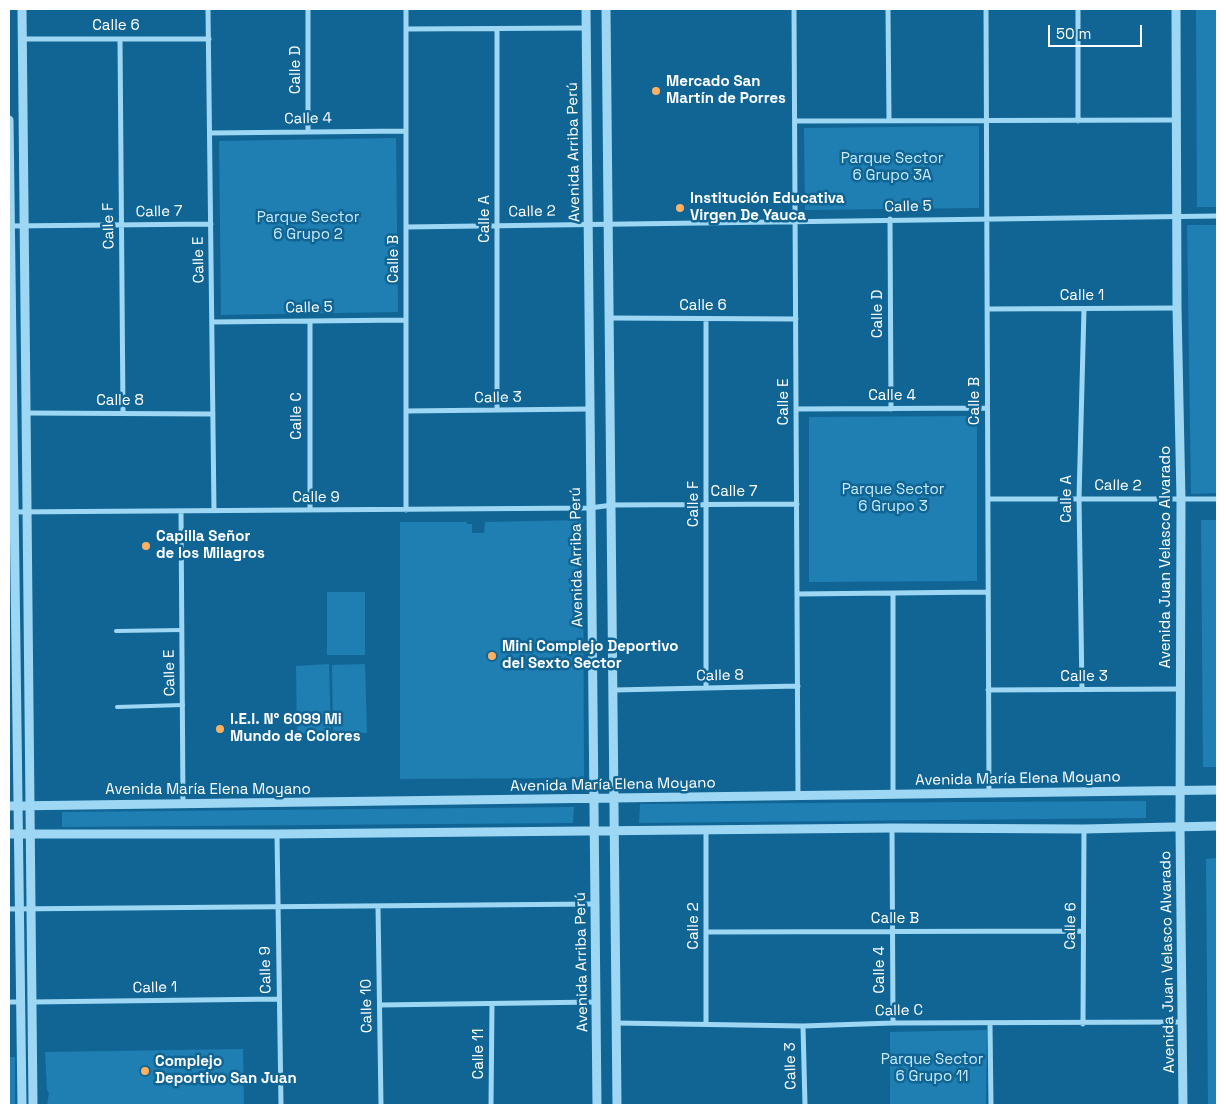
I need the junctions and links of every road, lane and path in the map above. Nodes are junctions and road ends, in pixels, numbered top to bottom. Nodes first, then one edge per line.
1 (22, 9) edge
2 (208, 9) edge
3 (308, 9) edge
4 (406, 9) edge
5 (586, 9) edge
6 (606, 9) edge
7 (794, 9) edge
8 (888, 9) edge
9 (986, 9) edge
10 (1078, 9) edge
11 (1176, 9) edge
12 (586, 28) junction
13 (406, 29) junction
14 (497, 29) junction
15 (120, 38) junction
16 (209, 38) junction
17 (23, 39) junction
18 (9, 120) edge
19 (795, 120) junction
20 (890, 120) junction
21 (987, 120) junction
22 (1176, 120) junction
23 (1078, 121) junction
24 (406, 131) junction
25 (9, 132) edge
26 (210, 132) junction
27 (308, 132) junction
28 (1177, 216) junction
29 (1217, 216) edge
30 (987, 218) junction
31 (890, 220) junction
32 (795, 221) junction
33 (211, 224) junction
34 (588, 224) junction
35 (599, 224) joint
36 (609, 224) junction
37 (122, 225) junction
38 (497, 225) junction
39 (15, 226) edge
40 (406, 227) junction
41 (1177, 308) junction
42 (987, 309) junction
43 (1084, 309) junction
44 (610, 318) junction
45 (10, 319) edge
46 (706, 319) junction
47 (796, 319) junction
48 (406, 320) junction
49 (310, 321) junction
50 (212, 322) junction
51 (987, 408) junction
52 (589, 409) junction
53 (796, 409) junction
54 (891, 409) junction
55 (497, 410) junction
56 (406, 411) junction
57 (26, 413) junction
58 (124, 414) junction
59 (213, 414) junction
60 (988, 498) junction
61 (1079, 498) junction
62 (1181, 499) junction
63 (1217, 499) edge
64 (797, 504) junction
65 (706, 505) junction
66 (612, 506) junction
67 (590, 508) junction
68 (310, 510) junction
69 (406, 510) junction
70 (181, 511) junction
71 (214, 511) junction
72 (18, 512) edge
73 (988, 592) junction
74 (893, 593) junction
75 (797, 594) junction
76 (182, 630) junction
77 (116, 631) dead end
78 (798, 686) junction
79 (706, 688) junction
80 (1180, 689) junction
81 (614, 690) junction
82 (988, 690) junction
83 (1082, 690) junction
84 (12, 700) edge
85 (182, 705) junction
86 (117, 707) dead end
87 (1180, 790) junction
88 (1217, 790) edge
89 (989, 793) junction
90 (893, 795) junction
91 (798, 796) junction
92 (615, 798) junction
93 (594, 799) junction
94 (13, 805) edge
95 (30, 805) junction
96 (184, 805) junction
97 (1217, 826) edge
98 (1180, 827) junction
99 (892, 828) junction
100 (706, 829) junction
101 (1084, 829) junction
102 (594, 830) junction
103 (615, 831) junction
104 (30, 833) junction
105 (14, 834) edge
106 (277, 834) junction
107 (595, 904) junction
108 (378, 906) junction
109 (278, 907) junction
110 (9, 909) edge
111 (19, 909) junction
112 (31, 909) junction
113 (893, 931) junction
114 (1083, 931) junction
115 (706, 932) junction
116 (279, 999) junction
117 (9, 1002) edge
118 (22, 1002) junction
119 (32, 1002) junction
120 (596, 1002) junction
121 (492, 1004) junction
122 (380, 1006) junction
123 (1182, 1022) junction
124 (616, 1023) junction
125 (706, 1023) junction
126 (893, 1023) junction
127 (990, 1024) junction
128 (1083, 1024) junction
129 (803, 1026) junction
130 (22, 1105) edge
131 (33, 1105) edge
132 (281, 1105) edge
133 (381, 1105) edge
134 (491, 1105) edge
135 (597, 1105) edge
136 (617, 1105) edge
137 (804, 1105) edge
138 (991, 1105) edge
139 (1183, 1105) edge

1 - 17 street
2 - 16 street, Calle E
3 - 27 street, Calle D
4 - 13 street, Calle B
5 - 12 street, Avenida Arriba Perú
6 - 36 street
7 - 19 street, Calle E
8 - 20 street
9 - 21 street, Calle B
10 - 23 street
11 - 22 street, Avenida Juan Velasco Alvarado
12 - 14 street
12 - 34 street, Avenida Arriba Perú
13 - 14 street
13 - 24 street, Calle B
14 - 38 street, Calle A
15 - 16 street, Calle 6
15 - 17 street, Calle 6
15 - 37 street, Calle F
16 - 26 street, Calle E
17 - 39 street
18 - 25 street
19 - 20 street
19 - 32 street, Calle E
20 - 21 street
21 - 23 street
21 - 30 street, Calle B
22 - 23 street
22 - 28 street, Avenida Juan Velasco Alvarado
24 - 27 street, Calle 4
24 - 40 street, Calle B
25 - 39 street
26 - 27 street, Calle 4
26 - 33 street, Calle E
28 - 29 street, Calle 5
28 - 30 street, Calle 5
28 - 41 street, Avenida Juan Velasco Alvarado
30 - 31 street, Calle 5
30 - 42 street, Calle B
31 - 32 street, Calle 5
31 - 54 street, Calle D
32 - 36 street, Calle 5
32 - 47 street, Calle E
33 - 37 street, Calle 7
33 - 50 street, Calle E
34 - 35 street, Calle 2
34 - 38 street, Calle 2
34 - 52 street, Avenida Arriba Perú
35 - 36 street, Calle 5
36 - 44 street
37 - 39 street, Calle 7
37 - 58 street, Calle F
38 - 40 street, Calle 2
38 - 55 street, Calle A
39 - 45 street
39 - 57 street
40 - 48 street, Calle B
41 - 43 street, Calle 1
41 - 62 street, Avenida Juan Velasco Alvarado
42 - 43 street, Calle 1
42 - 51 street, Calle B
43 - 61 street, Calle A
44 - 46 street, Calle 6
44 - 66 street
45 - 72 street
46 - 47 street, Calle 6
46 - 65 street, Calle F
47 - 53 street, Calle E
48 - 49 street, Calle 5
48 - 56 street, Calle B
49 - 50 street, Calle 5
49 - 68 street, Calle C
50 - 59 street, Calle E
51 - 54 street, Calle 4
51 - 60 street, Calle B
52 - 55 street, Calle 3
52 - 67 street, Avenida Arriba Perú
53 - 54 street, Calle 4
53 - 64 street, Calle E
55 - 56 street, Calle 3
56 - 69 street, Calle B
57 - 58 street, Calle 8
57 - 72 street
58 - 59 street, Calle 8
59 - 71 street, Calle E
60 - 61 street, Calle 2
60 - 73 street, Calle B
61 - 62 street, Calle 2
61 - 83 street, Calle A
62 - 63 street, Calle 2
62 - 80 street, Avenida Juan Velasco Alvarado
64 - 65 street, Calle 7
64 - 75 street, Calle E
65 - 66 street, Calle 7
65 - 79 street, Calle F
66 - 67 street, Calle 9
66 - 81 street
67 - 69 street, Calle 9
67 - 93 street, Avenida Arriba Perú
68 - 69 street, Calle 9
68 - 71 street, Calle 9
70 - 71 street, Calle 9
70 - 72 street, Calle 9
70 - 76 street, Calle E
72 - 84 street
72 - 95 street
73 - 74 street
73 - 82 street, Calle B
74 - 75 street
74 - 90 street
75 - 78 street, Calle E
76 - 77 lane
76 - 85 street, Calle E
78 - 79 street, Calle 8
78 - 91 street, Calle E
79 - 81 street, Calle 8
80 - 83 street, Calle 3
80 - 87 street, Avenida Juan Velasco Alvarado
81 - 92 street
82 - 83 street, Calle 3
82 - 89 street, Calle B
84 - 94 street
85 - 86 lane
85 - 96 street, Calle E
87 - 88 street, Avenida María Elena Moyano
87 - 89 street, Avenida María Elena Moyano
87 - 98 street, Avenida Juan Velasco Alvarado
89 - 90 street, Avenida María Elena Moyano
90 - 91 street, Avenida María Elena Moyano
91 - 92 street, Avenida María Elena Moyano
92 - 93 street, Avenida María Elena Moyano
92 - 103 street
93 - 96 street, Avenida María Elena Moyano
93 - 102 street, Avenida Arriba Perú
94 - 95 street, Avenida María Elena Moyano
94 - 105 street
95 - 96 street, Avenida María Elena Moyano
95 - 104 street
97 - 98 street
98 - 101 street
98 - 123 street, Avenida Juan Velasco Alvarado
99 - 100 street
99 - 101 street
99 - 113 street, Calle 4
100 - 103 street
100 - 115 street, Calle 2
101 - 114 street, Calle 6
102 - 103 street
102 - 106 street
102 - 107 street, Avenida Arriba Perú
103 - 124 street
104 - 105 street
104 - 106 street
104 - 112 street
105 - 111 street
106 - 109 street, Calle 9
107 - 108 street
107 - 120 street, Avenida Arriba Perú
108 - 109 street
108 - 122 street, Calle 10
109 - 112 street
109 - 116 street, Calle 9
110 - 111 street
111 - 112 street
111 - 118 street
112 - 119 street
113 - 114 street, Calle B
113 - 115 street, Calle B
113 - 126 street, Calle 4
114 - 128 street, Calle 6
115 - 125 street, Calle 2
116 - 119 street, Calle 1
116 - 132 street, Calle 9
117 - 118 street
118 - 130 street
119 - 131 street
120 - 121 street
120 - 135 street, Avenida Arriba Perú
121 - 122 street
121 - 134 street, Calle 11
122 - 133 street, Calle 10
123 - 128 street, Calle C
123 - 139 street, Avenida Juan Velasco Alvarado
124 - 125 street, Calle C
124 - 136 street
125 - 129 street, Calle C
126 - 127 street, Calle C
126 - 129 street, Calle C
127 - 128 street, Calle C
127 - 138 street
129 - 137 street, Calle 3

